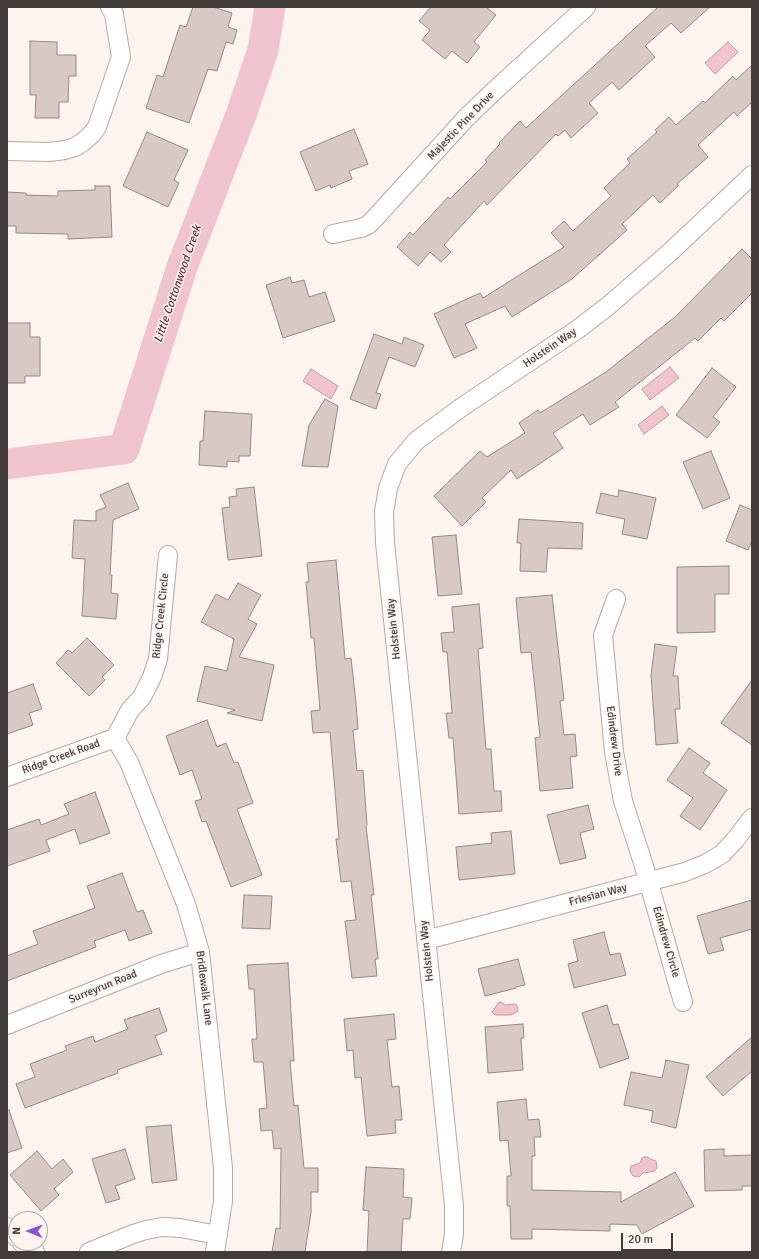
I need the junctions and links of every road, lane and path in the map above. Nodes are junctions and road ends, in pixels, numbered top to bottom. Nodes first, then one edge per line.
1 (110, 7) edge
2 (586, 7) edge
3 (7, 151) edge
4 (752, 176) edge
5 (333, 234) dead end
6 (168, 555) dead end
7 (616, 599) dead end
8 (115, 738) junction
9 (7, 777) edge
10 (752, 818) edge
11 (648, 882) junction
12 (426, 940) junction
13 (200, 952) junction
14 (683, 1002) dead end
15 (7, 1025) edge
16 (217, 1244) edge
17 (89, 1252) edge
18 (451, 1252) edge

1 - 3 street
2 - 5 street, Majestic Pine Drive
4 - 12 street, Holstein Way
6 - 8 street, Ridge Creek Circle
7 - 11 street, Edindrew Drive
8 - 9 street, Ridge Creek Road
8 - 13 street, Bridlewalk Lane
10 - 11 street, Friesian Way
11 - 12 street, Friesian Way
11 - 14 street, Edindrew Circle
12 - 18 street, Holstein Way
13 - 15 street, Surreyrun Road
13 - 16 street, Bridlewalk Lane
16 - 17 street

